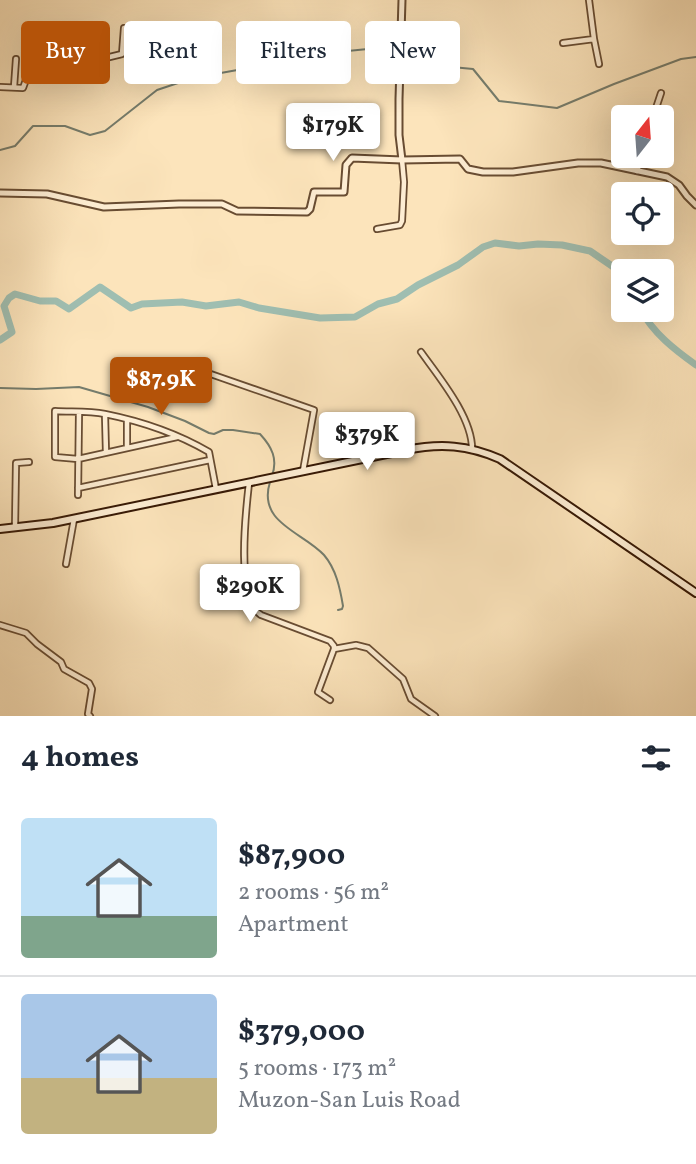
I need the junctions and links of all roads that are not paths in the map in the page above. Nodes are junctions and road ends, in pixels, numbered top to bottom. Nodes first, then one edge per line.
1 (402, 0) edge
2 (589, 0) edge
3 (124, 28) dead end
4 (594, 39) junction
5 (563, 43) dead end
6 (16, 59) dead end
7 (599, 64) dead end
8 (0, 87) edge
9 (14, 87) junction
10 (661, 93) dead end
11 (657, 105) edge
12 (402, 160) junction
13 (638, 168) edge
14 (637, 171) junction
15 (0, 193) edge
16 (696, 205) edge
17 (377, 229) dead end
18 (421, 352) dead end
19 (202, 371) dead end
20 (79, 412) junction
21 (105, 415) junction
22 (127, 420) junction
23 (164, 432) junction
24 (177, 437) junction
25 (166, 439) junction
26 (127, 448) junction
27 (472, 450) junction
28 (106, 453) junction
29 (78, 459) junction
30 (210, 460) junction
31 (29, 462) dead end
32 (302, 472) junction
33 (249, 483) junction
34 (78, 488) junction
35 (216, 489) junction
36 (78, 495) dead end
37 (74, 519) junction
38 (15, 528) junction
39 (0, 529) edge
40 (65, 564) dead end
41 (696, 593) edge
42 (0, 625) edge
43 (334, 649) junction
44 (330, 700) dead end
45 (90, 716) edge
46 (435, 716) edge

1 - 12 street
2 - 4 street
3 - 9 street
4 - 5 street
4 - 7 street
6 - 9 street
8 - 9 street
10 - 11 street
12 - 14 street
12 - 15 street
12 - 17 street
13 - 14 street
14 - 16 street
18 - 27 street
19 - 32 street
20 - 21 street
20 - 29 street
20 - 29 street
21 - 22 street
21 - 28 street
22 - 23 street
22 - 26 street
23 - 24 street
23 - 25 street
24 - 25 street
24 - 30 street
25 - 26 street
26 - 28 street
27 - 32 main road
27 - 41 main road
28 - 29 street
29 - 34 street
30 - 34 street
30 - 35 street
31 - 38 street
32 - 33 main road
33 - 35 main road
33 - 43 street
34 - 36 street
35 - 37 main road
37 - 38 main road
37 - 40 street
38 - 39 main road
42 - 45 street
43 - 44 street
43 - 46 street

